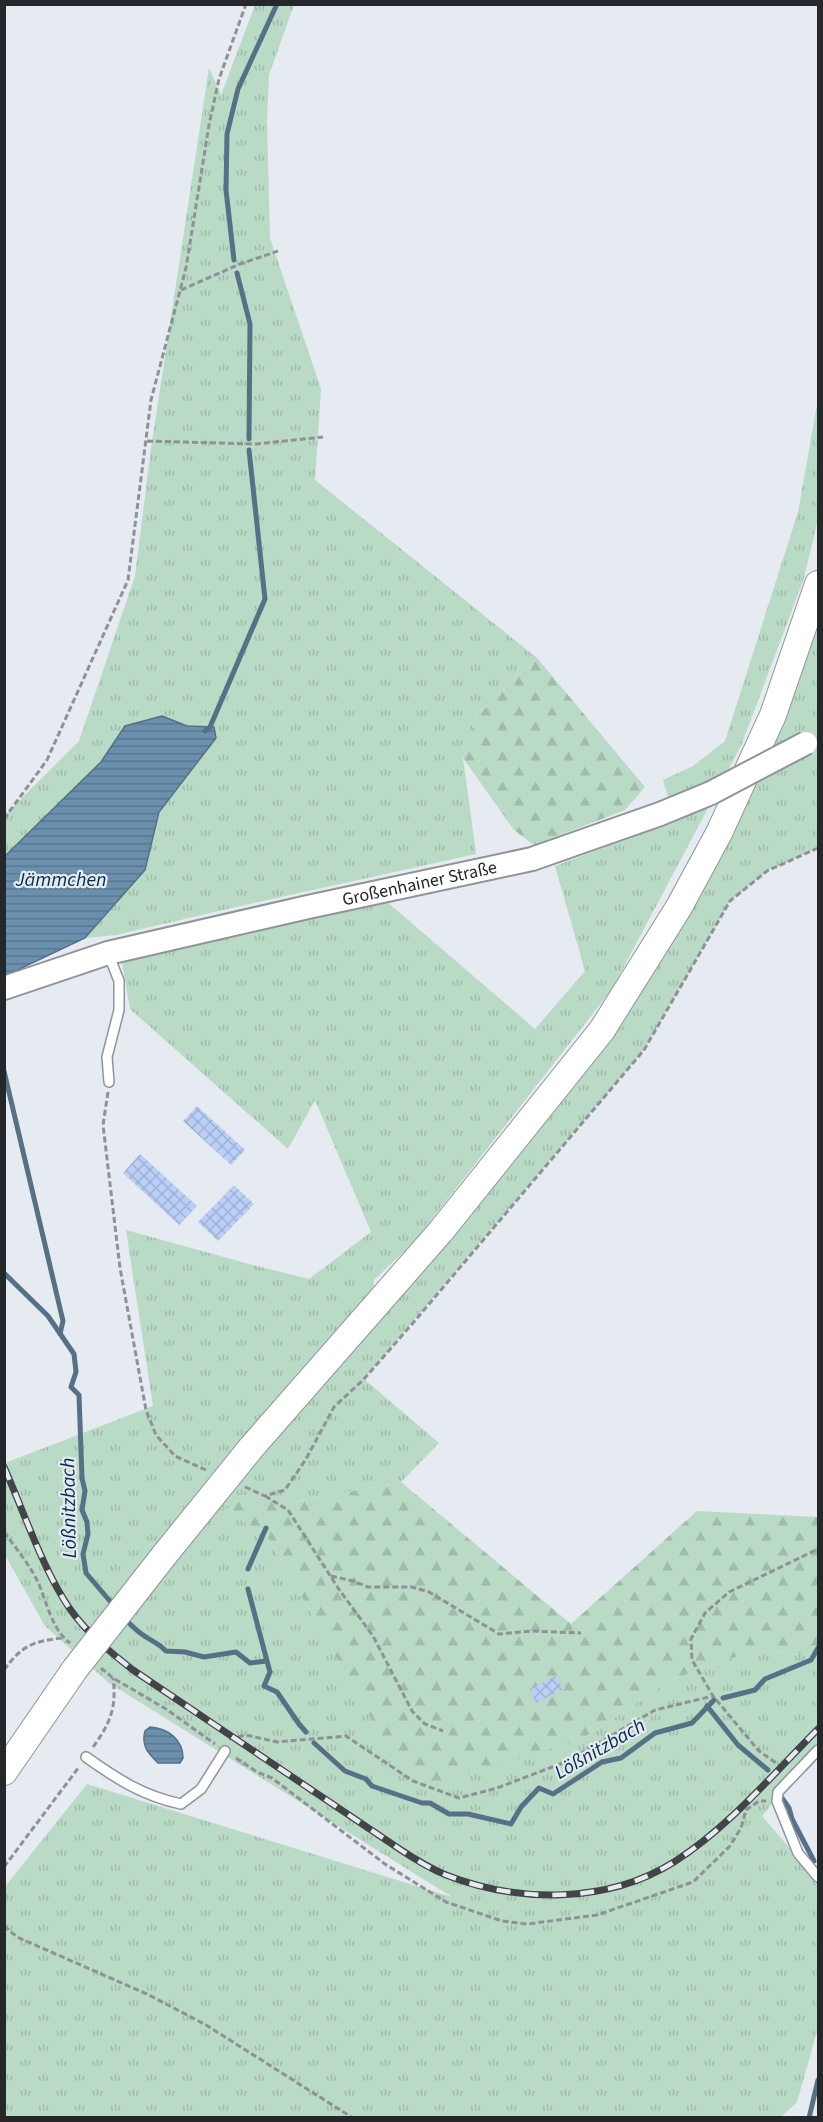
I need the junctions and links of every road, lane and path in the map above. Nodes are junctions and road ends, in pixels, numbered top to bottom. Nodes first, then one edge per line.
1 (246, 4) edge
2 (278, 251) dead end
3 (181, 290) junction
4 (323, 437) dead end
5 (147, 441) junction
6 (819, 584) edge
7 (812, 739) edge
8 (4, 819) edge
9 (819, 848) edge
10 (108, 953) junction
11 (4, 988) edge
12 (109, 1082) joint
13 (215, 1474) dead end
14 (235, 1483) dead end
15 (265, 1496) junction
16 (4, 1532) edge
17 (819, 1549) edge
18 (330, 1576) junction
19 (581, 1633) dead end
20 (4, 1670) edge
21 (713, 1696) junction
22 (443, 1731) dead end
23 (819, 1750) edge
24 (225, 1751) joint
25 (86, 1757) junction
26 (4, 1772) edge
27 (793, 1777) junction
28 (777, 1800) junction
29 (4, 1867) edge
30 (819, 1877) edge
31 (4, 1926) edge
32 (353, 2118) edge

1 - 3 path
2 - 3 path
3 - 5 path
4 - 5 path
5 - 8 path
6 - 26 main road, bridge
7 - 10 street, Großenhainer Straße, bridge
9 - 15 path
10 - 11 street, Großenhainer Straße
10 - 12 lane
12 - 13 path
14 - 15 path
15 - 18 path
16 - 20 path
17 - 21 path
18 - 19 path
18 - 22 path
21 - 25 path
21 - 27 path
23 - 27 lane
24 - 25 lane
24 - 28 path
25 - 29 path
27 - 28 lane
28 - 30 lane
31 - 32 path

